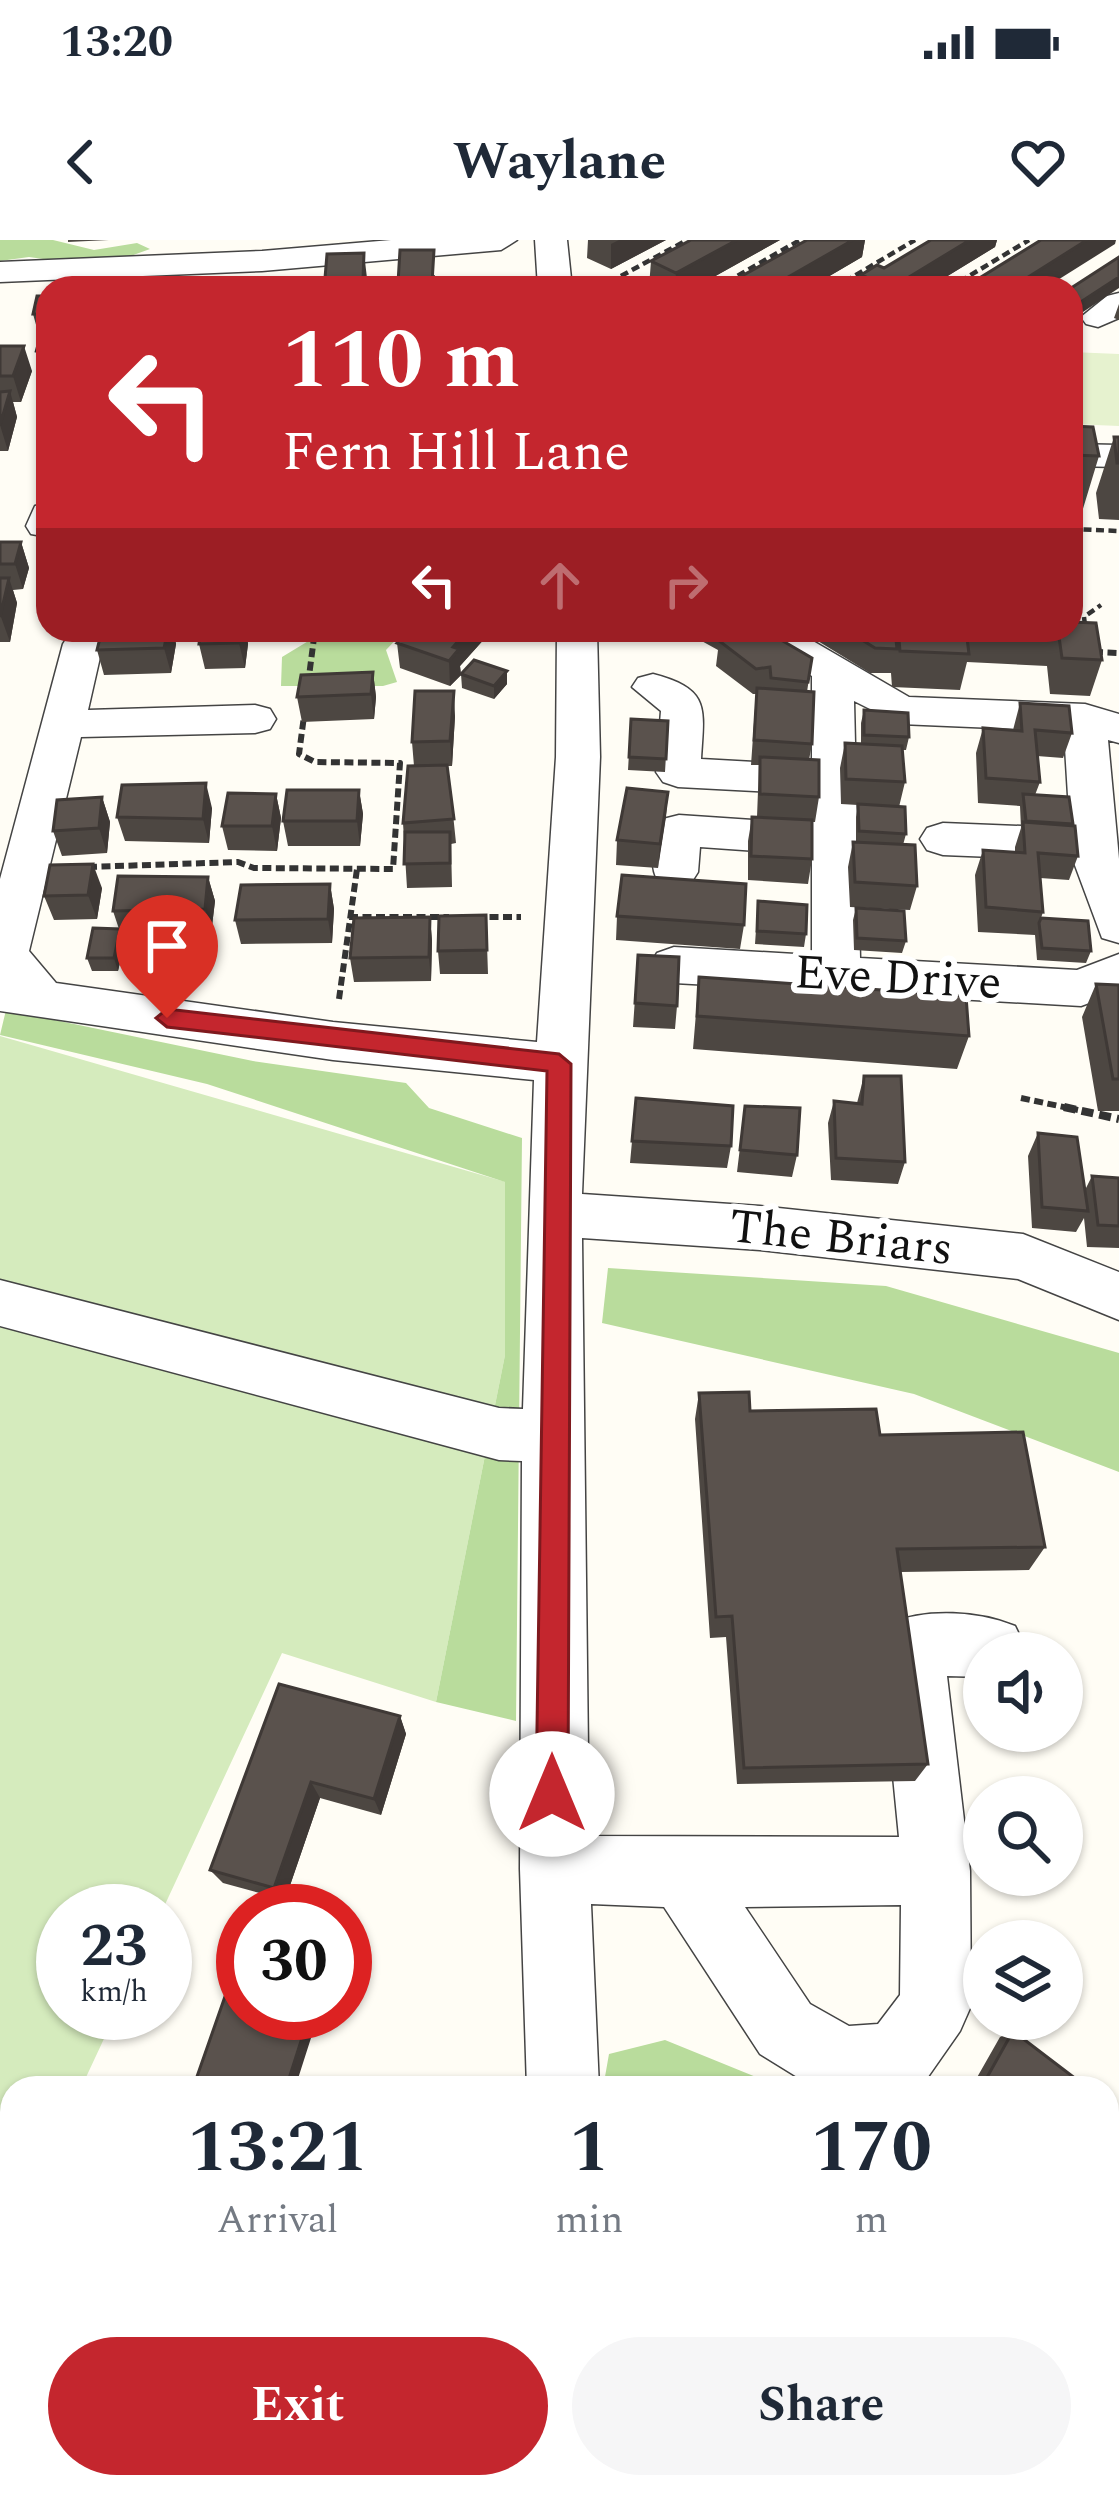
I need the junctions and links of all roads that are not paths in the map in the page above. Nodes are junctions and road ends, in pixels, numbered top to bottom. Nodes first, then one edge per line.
1 (501, 240) edge
2 (551, 240) edge
3 (178, 253) edge
4 (0, 272) edge
5 (260, 274) edge
6 (554, 276) edge
7 (1083, 455) edge
8 (1119, 456) edge
9 (83, 642) edge
10 (577, 642) edge
11 (783, 642) edge
12 (833, 674) junction
13 (652, 687) dead end
14 (255, 719) dead end
15 (1102, 723) edge
16 (64, 724) junction
17 (834, 781) junction
18 (943, 839) dead end
19 (835, 840) junction
20 (1093, 845) junction
21 (675, 872) dead end
22 (1119, 926) edge
23 (674, 964) edge
24 (1119, 972) edge
25 (836, 974) junction
26 (21, 997) edge
27 (559, 1064) junction
28 (555, 1214) junction
29 (1119, 1297) edge
30 (0, 1304) edge
31 (555, 1437) junction
32 (963, 1646) edge
33 (554, 1869) junction
34 (936, 1871) junction
35 (682, 1874) junction
36 (563, 2076) edge

1 - 5 street
2 - 6 street
3 - 4 street
3 - 5 street
7 - 8 street
9 - 16 street
10 - 27 street
11 - 12 street
12 - 15 street
12 - 17 street
13 - 17 street
14 - 16 street
15 - 20 street
16 - 26 street
17 - 19 street
18 - 20 street
19 - 21 street
19 - 25 street
20 - 22 street
23 - 25 street, Eve Drive
24 - 25 street, Eve Drive
26 - 27 street
27 - 28 street
28 - 29 street, The Briars
28 - 31 street
30 - 31 street
31 - 33 street
32 - 34 street
33 - 35 street
33 - 36 street
34 - 35 street
34 - 35 street

